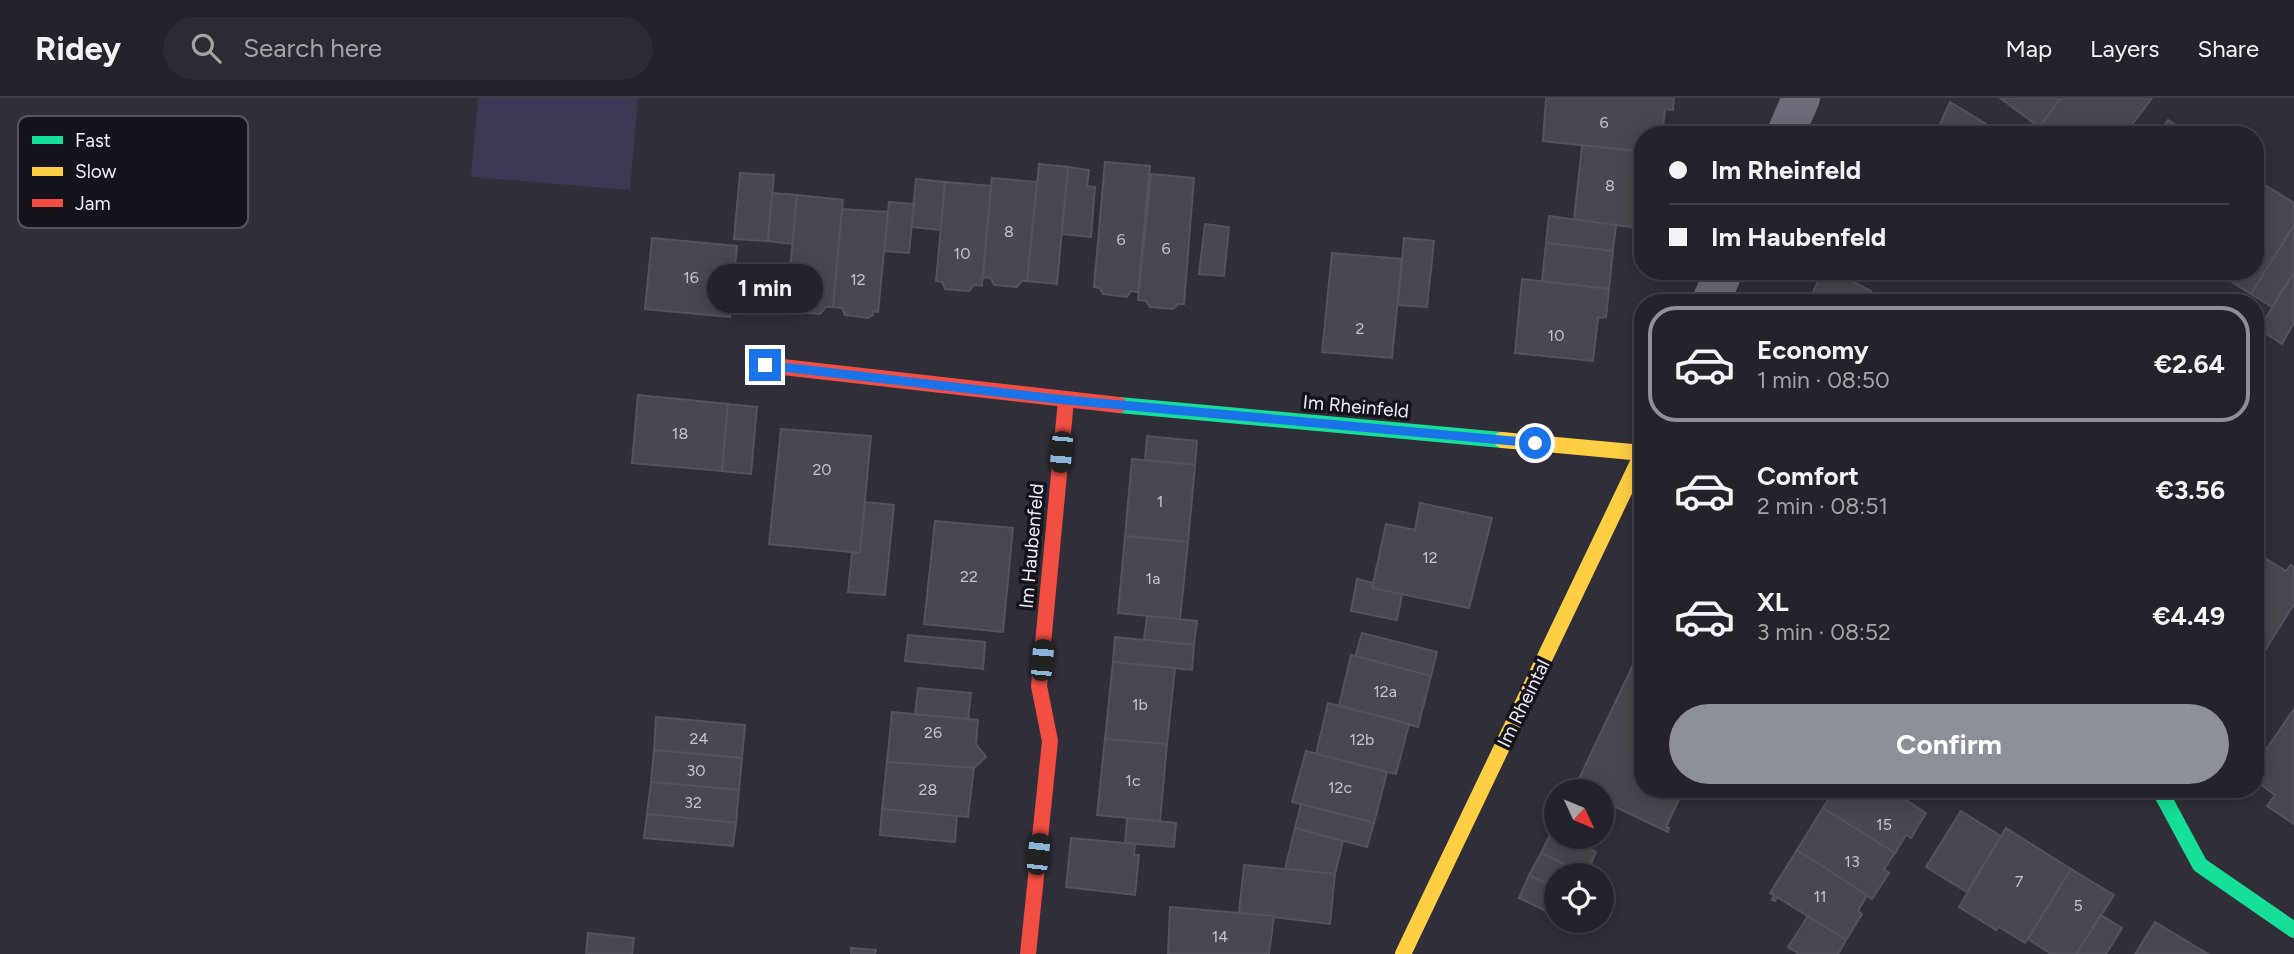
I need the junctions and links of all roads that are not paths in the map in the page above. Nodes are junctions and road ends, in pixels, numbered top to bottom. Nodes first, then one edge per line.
1 (1801, 98) edge
2 (1789, 126) edge
3 (765, 365) dead end
4 (1066, 400) junction
5 (1634, 452) edge
6 (1634, 472) edge
7 (2164, 798) edge
8 (2294, 930) edge
9 (1028, 954) edge
10 (1403, 954) edge

1 - 2 street
3 - 4 street
4 - 5 street, Im Rheinfeld
4 - 9 street, Im Haubenfeld
6 - 10 street, Im Rheintal
7 - 8 street

